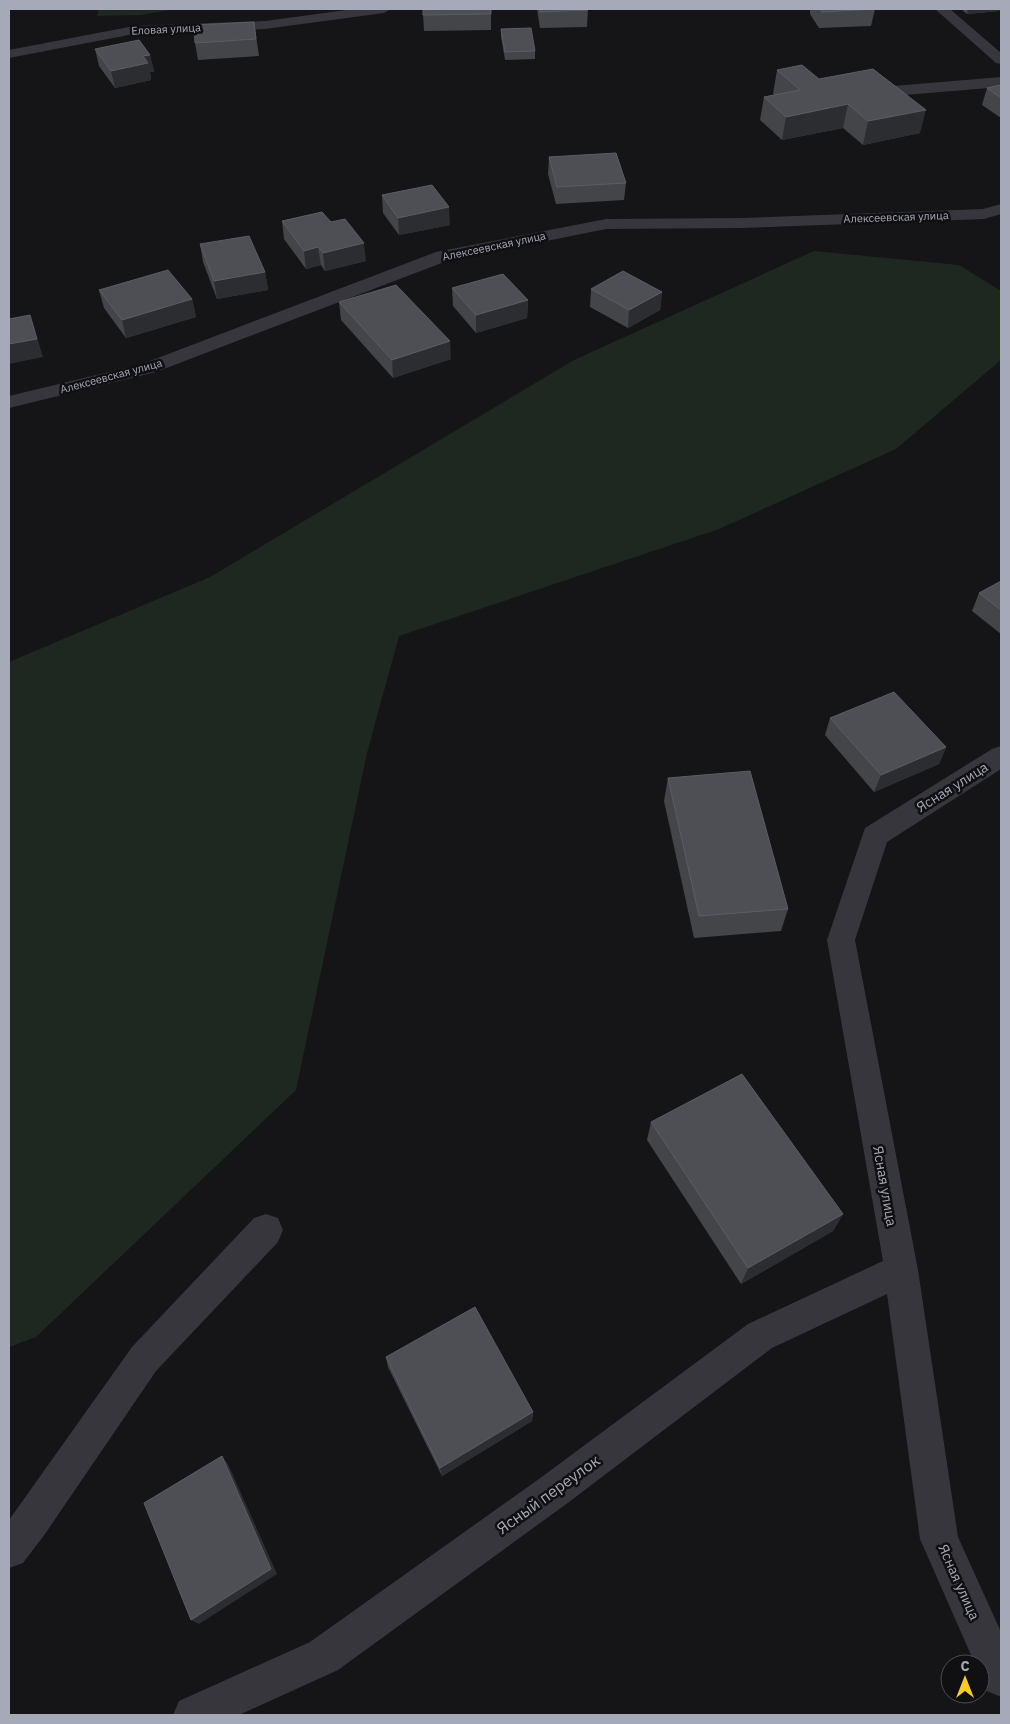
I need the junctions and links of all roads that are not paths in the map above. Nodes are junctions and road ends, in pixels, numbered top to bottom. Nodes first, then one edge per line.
1 (384, 9) edge
2 (942, 9) edge
3 (9, 54) edge
4 (1001, 60) edge
5 (1001, 82) edge
6 (893, 91) edge
7 (1001, 209) edge
8 (9, 402) edge
9 (1001, 756) edge
10 (266, 1230) dead end
11 (901, 1270) junction
12 (9, 1549) edge
13 (1001, 1677) edge
14 (193, 1715) edge

1 - 3 street, Еловая улица
2 - 4 street
5 - 6 street
7 - 8 street, Алексеевская улица
9 - 11 street, Ясная улица
10 - 12 street
11 - 13 street, Ясная улица
11 - 14 street, Ясный переулок

